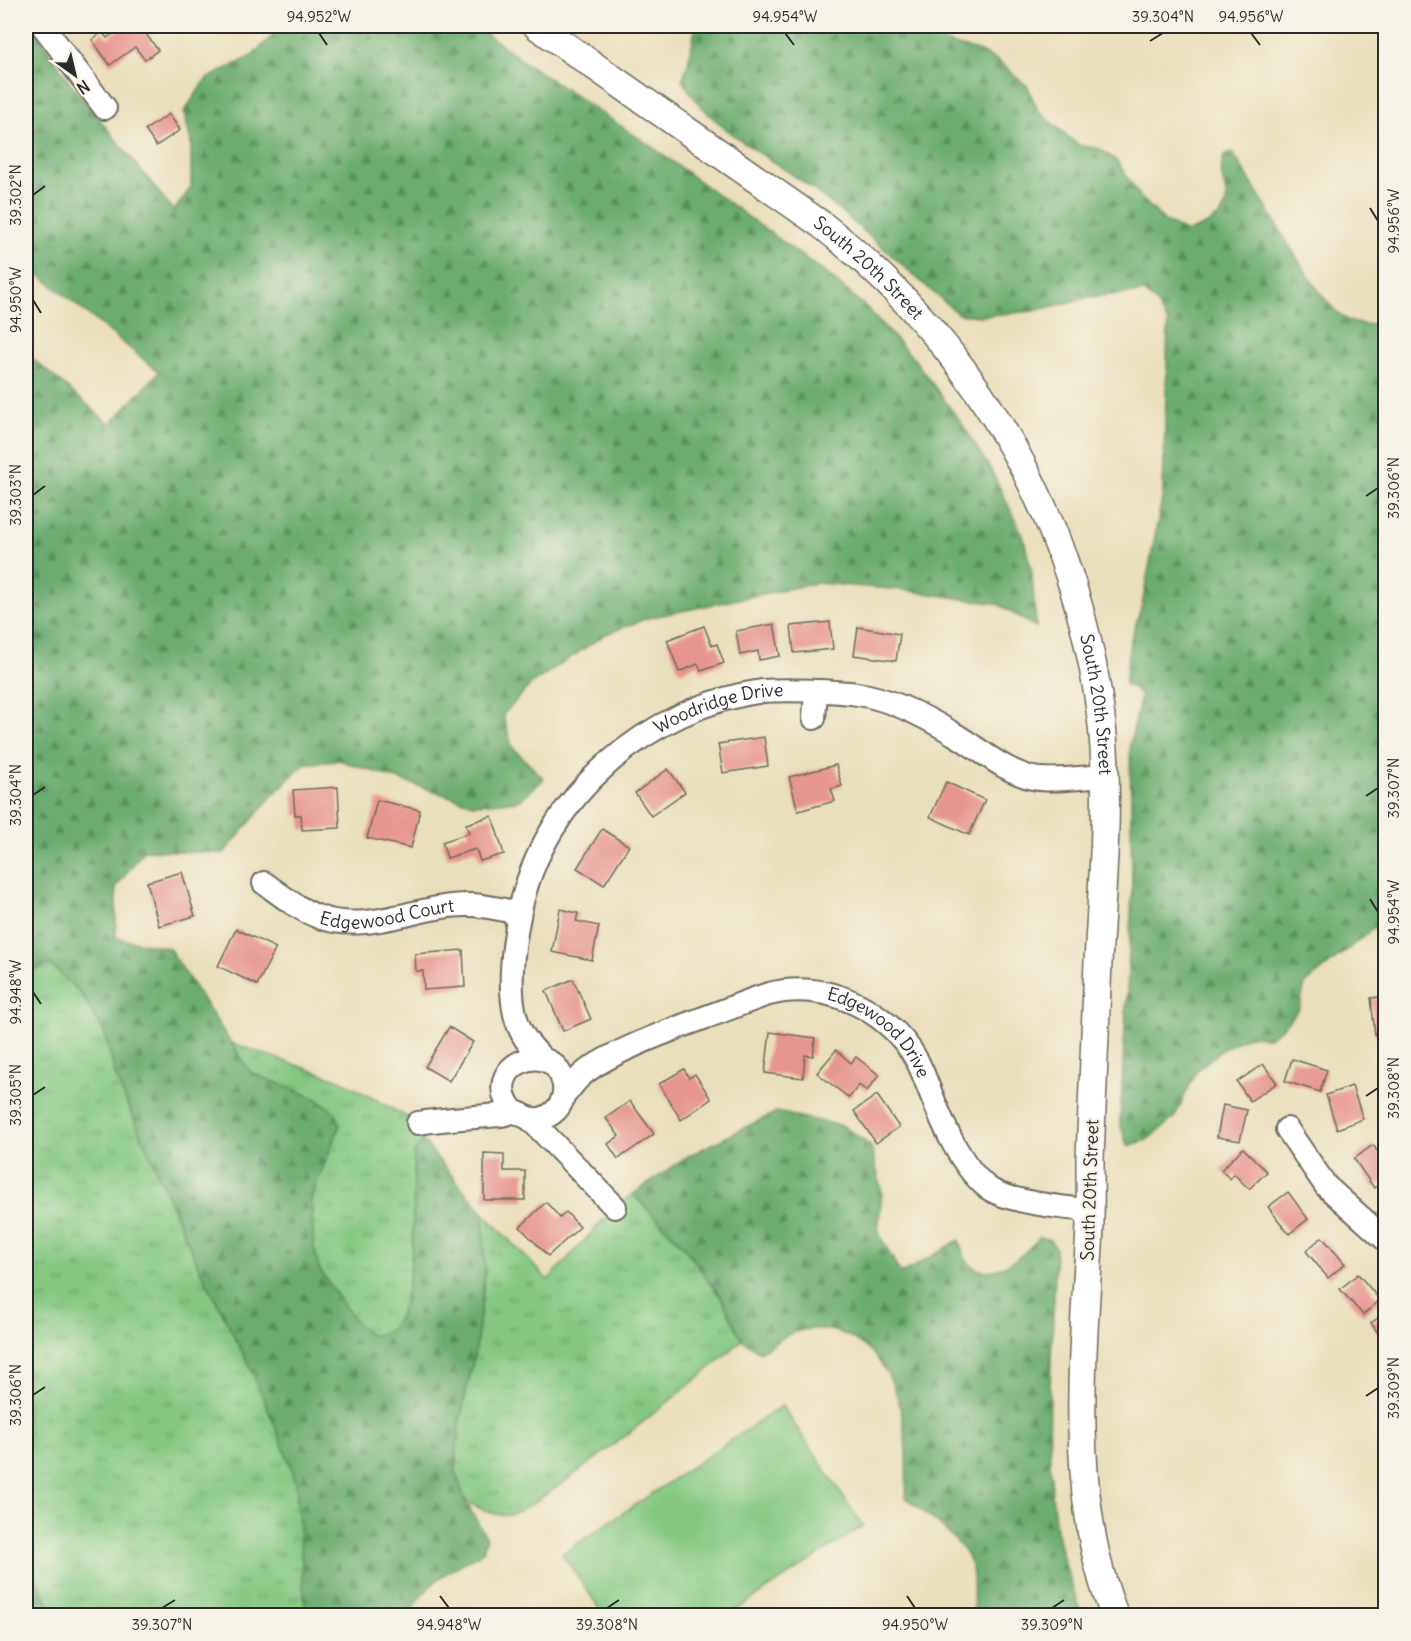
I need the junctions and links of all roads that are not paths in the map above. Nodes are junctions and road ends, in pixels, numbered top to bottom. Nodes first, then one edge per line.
1 (43, 26) edge
2 (537, 26) edge
3 (105, 108) dead end
4 (816, 693) junction
5 (814, 718) dead end
6 (1105, 776) junction
7 (264, 883) dead end
8 (519, 913) junction
9 (516, 1018) junction
10 (609, 1059) junction
11 (547, 1062) junction
12 (507, 1074) junction
13 (562, 1100) junction
14 (522, 1116) junction
15 (458, 1118) junction
16 (418, 1123) dead end
17 (1287, 1129) dead end
18 (578, 1166) junction
19 (615, 1207) dead end
20 (1089, 1210) junction
21 (1382, 1230) edge
22 (1115, 1616) edge

1 - 3 street
2 - 6 main road, South 20th Street
4 - 5 street
4 - 6 street, Woodridge Drive
4 - 8 street, Woodridge Drive
6 - 20 main road, South 20th Street
7 - 8 street, Edgewood Court
8 - 9 street, Woodridge Drive
9 - 11 street, Woodridge Drive
9 - 12 street, Woodridge Drive
10 - 11 street
10 - 13 street
10 - 20 street, Edgewood Drive
11 - 12 street
11 - 13 street
12 - 14 street
12 - 15 street
13 - 14 street
13 - 18 street
14 - 15 street
14 - 18 street
15 - 16 street
17 - 21 street
18 - 19 street
20 - 22 main road, South 20th Street

